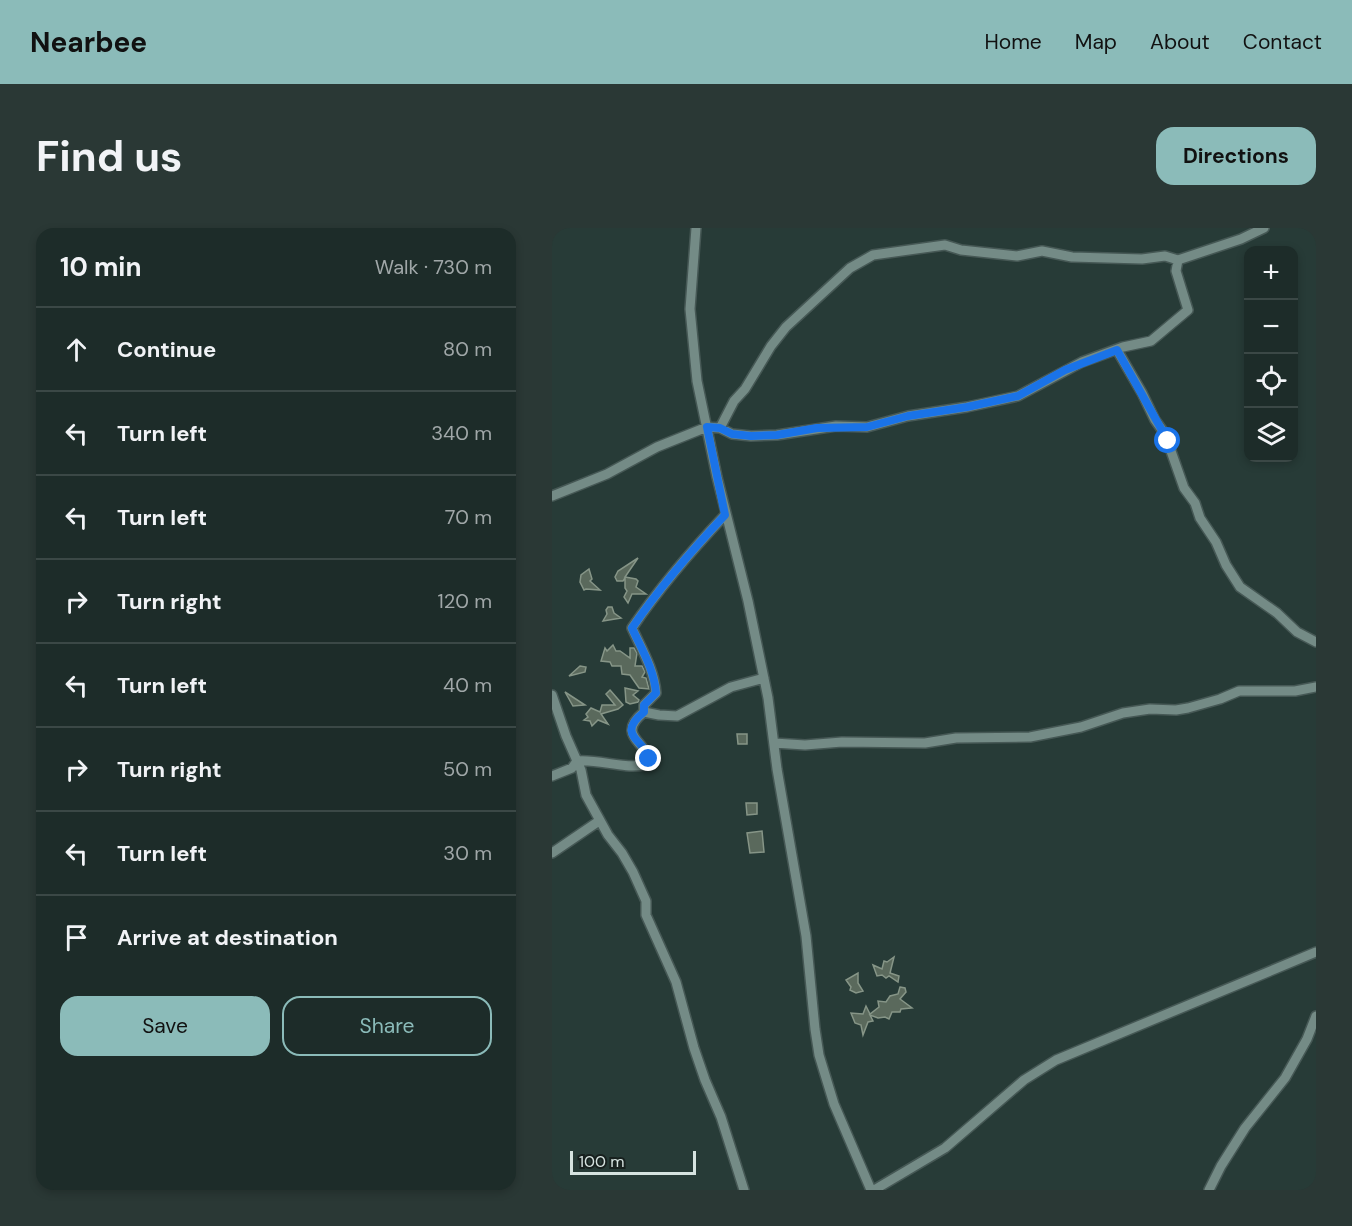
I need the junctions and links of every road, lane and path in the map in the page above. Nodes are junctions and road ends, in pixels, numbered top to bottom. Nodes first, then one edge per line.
1 (696, 228) edge
2 (1264, 228) edge
3 (1178, 260) junction
4 (1117, 350) junction
5 (707, 427) junction
6 (720, 428) junction
7 (552, 496) edge
8 (725, 515) junction
9 (1316, 642) edge
10 (764, 678) junction
11 (1316, 687) edge
12 (553, 699) edge
13 (644, 712) junction
14 (774, 743) junction
15 (577, 761) junction
16 (552, 776) edge
17 (600, 821) junction
18 (552, 853) edge
19 (1316, 952) edge
20 (1316, 1016) edge
21 (744, 1190) edge
22 (872, 1190) edge
23 (1209, 1190) edge

1 - 5 street
2 - 3 street
3 - 4 street
3 - 6 street
4 - 6 street
4 - 9 street
5 - 6 street
5 - 7 street
5 - 8 street
8 - 10 street
8 - 13 street
10 - 13 street
10 - 14 street
11 - 14 street
12 - 15 street
13 - 15 street
14 - 22 street
15 - 16 street
15 - 17 street
17 - 18 street
17 - 21 street
19 - 22 street
20 - 23 street

